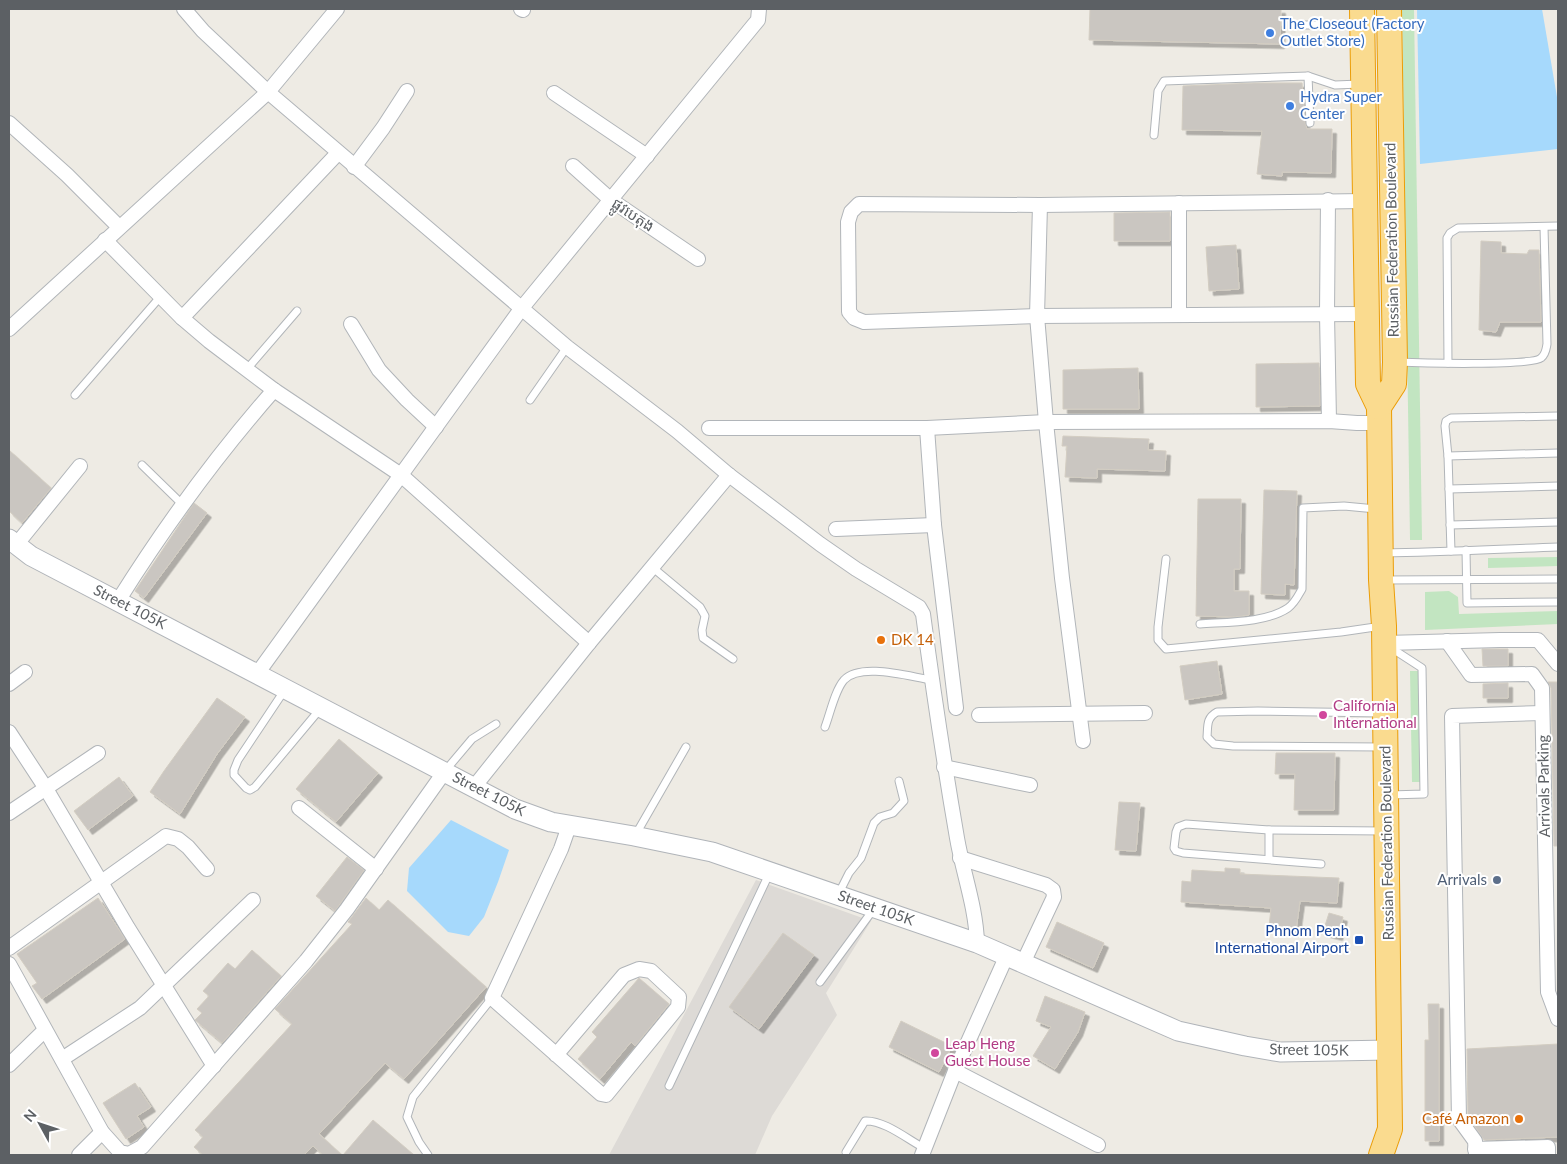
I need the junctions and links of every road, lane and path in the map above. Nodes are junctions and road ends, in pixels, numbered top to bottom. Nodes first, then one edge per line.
1 (184, 9) edge
2 (337, 9) edge
3 (759, 9) edge
4 (1388, 9) edge
5 (1362, 17) edge
6 (1300, 26) dead end
7 (1308, 76) junction
8 (1363, 84) junction
9 (408, 91) dead end
10 (268, 92) junction
11 (554, 93) dead end
12 (1310, 122) dead end
13 (9, 123) edge
14 (1154, 135) dead end
15 (338, 153) junction
16 (647, 156) junction
17 (573, 166) dead end
18 (354, 167) junction
19 (611, 200) junction
20 (1328, 200) junction
21 (1365, 201) junction
22 (1178, 203) junction
23 (1040, 205) junction
24 (1558, 226) edge
25 (119, 227) junction
26 (1544, 227) junction
27 (106, 240) junction
28 (698, 259) dead end
29 (161, 296) junction
30 (521, 309) junction
31 (297, 311) dead end
32 (1327, 314) junction
33 (1367, 314) junction
34 (1179, 315) junction
35 (1037, 316) junction
36 (182, 318) junction
37 (350, 324) dead end
38 (9, 329) edge
39 (567, 347) junction
40 (1395, 362) junction
41 (1448, 363) junction
42 (247, 369) junction
43 (274, 390) junction
44 (75, 395) dead end
45 (530, 400) dead end
46 (1379, 415) junction
47 (1558, 416) edge
48 (1329, 421) junction
49 (1046, 422) junction
50 (436, 426) junction
51 (709, 428) dead end
52 (927, 428) junction
53 (1558, 454) edge
54 (1448, 456) junction
55 (142, 465) dead end
56 (80, 466) dead end
57 (401, 475) junction
58 (729, 476) junction
59 (1558, 486) edge
60 (1449, 489) junction
61 (182, 504) junction
62 (1381, 509) junction
63 (1558, 522) edge
64 (934, 525) junction
65 (1450, 525) junction
66 (836, 529) dead end
67 (12, 542) edge
68 (1558, 547) edge
69 (1466, 550) junction
70 (1451, 552) junction
71 (1381, 553) junction
72 (1166, 559) dead end
73 (652, 567) junction
74 (1558, 579) edge
75 (1382, 580) junction
76 (1467, 580) junction
77 (118, 601) junction
78 (1558, 602) edge
79 (1200, 624) dead end
80 (1384, 635) junction
81 (1447, 642) junction
82 (589, 643) junction
83 (733, 658) dead end
84 (1558, 664) edge
85 (25, 672) dead end
86 (257, 674) junction
87 (932, 680) junction
88 (9, 684) edge
89 (286, 688) junction
90 (322, 707) junction
91 (956, 708) dead end
92 (1079, 713) junction
93 (1145, 713) dead end
94 (1385, 713) junction
95 (1542, 713) junction
96 (979, 715) dead end
97 (496, 724) dead end
98 (825, 727) dead end
99 (9, 732) edge
100 (1083, 741) dead end
101 (686, 747) dead end
102 (1386, 747) junction
103 (98, 752) dead end
104 (944, 767) junction
105 (445, 772) junction
106 (899, 781) dead end
107 (1030, 785) dead end
108 (46, 787) junction
109 (474, 787) junction
110 (1386, 796) junction
111 (299, 808) dead end
112 (9, 813) edge
113 (569, 826) junction
114 (1269, 830) junction
115 (1386, 831) junction
116 (634, 836) junction
117 (960, 858) junction
118 (1269, 859) junction
119 (1320, 864) dead end
120 (207, 869) dead end
121 (376, 869) junction
122 (770, 872) junction
123 (101, 882) junction
124 (838, 895) junction
125 (253, 900) dead end
126 (875, 907) junction
127 (977, 942) junction
128 (9, 948) edge
129 (1015, 959) junction
130 (9, 964) edge
131 (820, 982) dead end
132 (164, 987) junction
133 (492, 998) junction
134 (1558, 1019) edge
135 (45, 1030) junction
136 (1389, 1050) junction
137 (556, 1055) junction
138 (62, 1059) junction
139 (9, 1065) edge
140 (214, 1066) junction
141 (955, 1071) junction
142 (669, 1086) dead end
143 (1390, 1129) junction
144 (102, 1132) junction
145 (1098, 1145) dead end
146 (1548, 1151) edge
147 (846, 1152) dead end
148 (923, 1152) edge
149 (1476, 1152) edge
150 (79, 1155) edge
151 (428, 1155) edge
152 (1381, 1155) edge
153 (1399, 1155) edge

1 - 10 street
2 - 10 street
3 - 16 street
4 - 40 highway, Russian Federation Boulevard
5 - 6 lane
5 - 8 highway, Russian Federation Boulevard
7 - 8 lane
7 - 12 lane
7 - 14 lane
8 - 21 highway, Russian Federation Boulevard
9 - 18 street
10 - 15 street
10 - 25 street
11 - 16 street
13 - 25 street
15 - 18 street
15 - 36 street
16 - 19 street
17 - 19 street, ផ្លូវបេតុង
18 - 30 street
19 - 28 street, ផ្លូវបេតុង
19 - 30 street
20 - 21 street
20 - 22 street
20 - 32 street
21 - 33 highway, Russian Federation Boulevard
22 - 23 street
22 - 34 street
23 - 35 street
23 - 35 street
24 - 26 lane
25 - 27 street
26 - 41 lane
26 - 41 lane
27 - 29 street
27 - 38 street
29 - 36 street
29 - 44 lane
30 - 39 street
30 - 50 street
31 - 42 lane
32 - 33 street
32 - 34 street
32 - 48 street
33 - 46 highway, Russian Federation Boulevard
34 - 35 street
35 - 49 street
36 - 42 street
37 - 50 street
39 - 45 lane
39 - 58 street
40 - 41 lane
40 - 46 highway, Russian Federation Boulevard
42 - 43 street
43 - 57 street
43 - 61 street
46 - 48 street
46 - 62 highway, Russian Federation Boulevard
47 - 54 lane
48 - 49 street
49 - 52 street
49 - 92 street
50 - 57 street
51 - 52 street
52 - 64 street
53 - 54 lane
54 - 60 lane
55 - 61 lane
56 - 67 street
57 - 82 street
57 - 86 street
58 - 73 street
58 - 87 street
59 - 60 lane
60 - 65 lane
61 - 77 street
62 - 71 highway, Russian Federation Boulevard
62 - 79 lane
63 - 65 lane
64 - 66 street
64 - 91 street
65 - 70 lane
67 - 77 main road, Street 105K
68 - 69 lane
69 - 70 lane
69 - 76 lane
70 - 71 lane
71 - 75 highway, Russian Federation Boulevard
72 - 80 lane
73 - 82 street
73 - 83 lane
74 - 76 lane
75 - 76 lane
75 - 80 highway, Russian Federation Boulevard
76 - 78 lane
77 - 86 main road, Street 105K
80 - 81 street
80 - 94 highway, Russian Federation Boulevard
80 - 110 lane
81 - 84 street
81 - 95 street, Arrivals Parking
82 - 109 street
85 - 88 street
86 - 89 main road, Street 105K
87 - 98 lane
87 - 104 street
89 - 90 main road, Street 105K
89 - 90 lane
90 - 105 main road, Street 105K
92 - 93 street
92 - 96 street
92 - 100 street
94 - 102 highway, Russian Federation Boulevard
94 - 102 lane
95 - 134 street, Arrivals Parking
95 - 149 street
97 - 105 lane
99 - 108 street
101 - 116 lane
102 - 110 highway, Russian Federation Boulevard
103 - 108 street
104 - 107 street
104 - 117 street
105 - 109 main road, Street 105K
105 - 121 street
106 - 124 lane
108 - 112 street
108 - 123 street
109 - 113 main road, Street 105K
110 - 115 highway, Russian Federation Boulevard
111 - 121 street
113 - 116 main road, Street 105K
113 - 133 street
114 - 115 lane
114 - 118 lane
114 - 118 lane
115 - 136 highway, Russian Federation Boulevard
116 - 122 main road, Street 105K
117 - 127 street
117 - 129 street
118 - 119 lane
120 - 123 street
121 - 140 street
122 - 124 main road, Street 105K
122 - 142 lane
123 - 128 street
123 - 132 street
124 - 126 main road, Street 105K
125 - 132 street
126 - 127 main road, Street 105K
126 - 131 lane
127 - 129 main road, Street 105K
129 - 136 main road, Street 105K
129 - 141 street
130 - 135 street
132 - 138 street
132 - 140 street
133 - 137 street
133 - 151 lane
135 - 138 street
135 - 139 street
136 - 143 highway, Russian Federation Boulevard
137 - 137 street
138 - 144 street
140 - 144 street
141 - 145 street
141 - 148 street
143 - 152 highway, Russian Federation Boulevard
143 - 153 highway, Russian Federation Boulevard
144 - 150 street
146 - 149 street
147 - 148 lane

